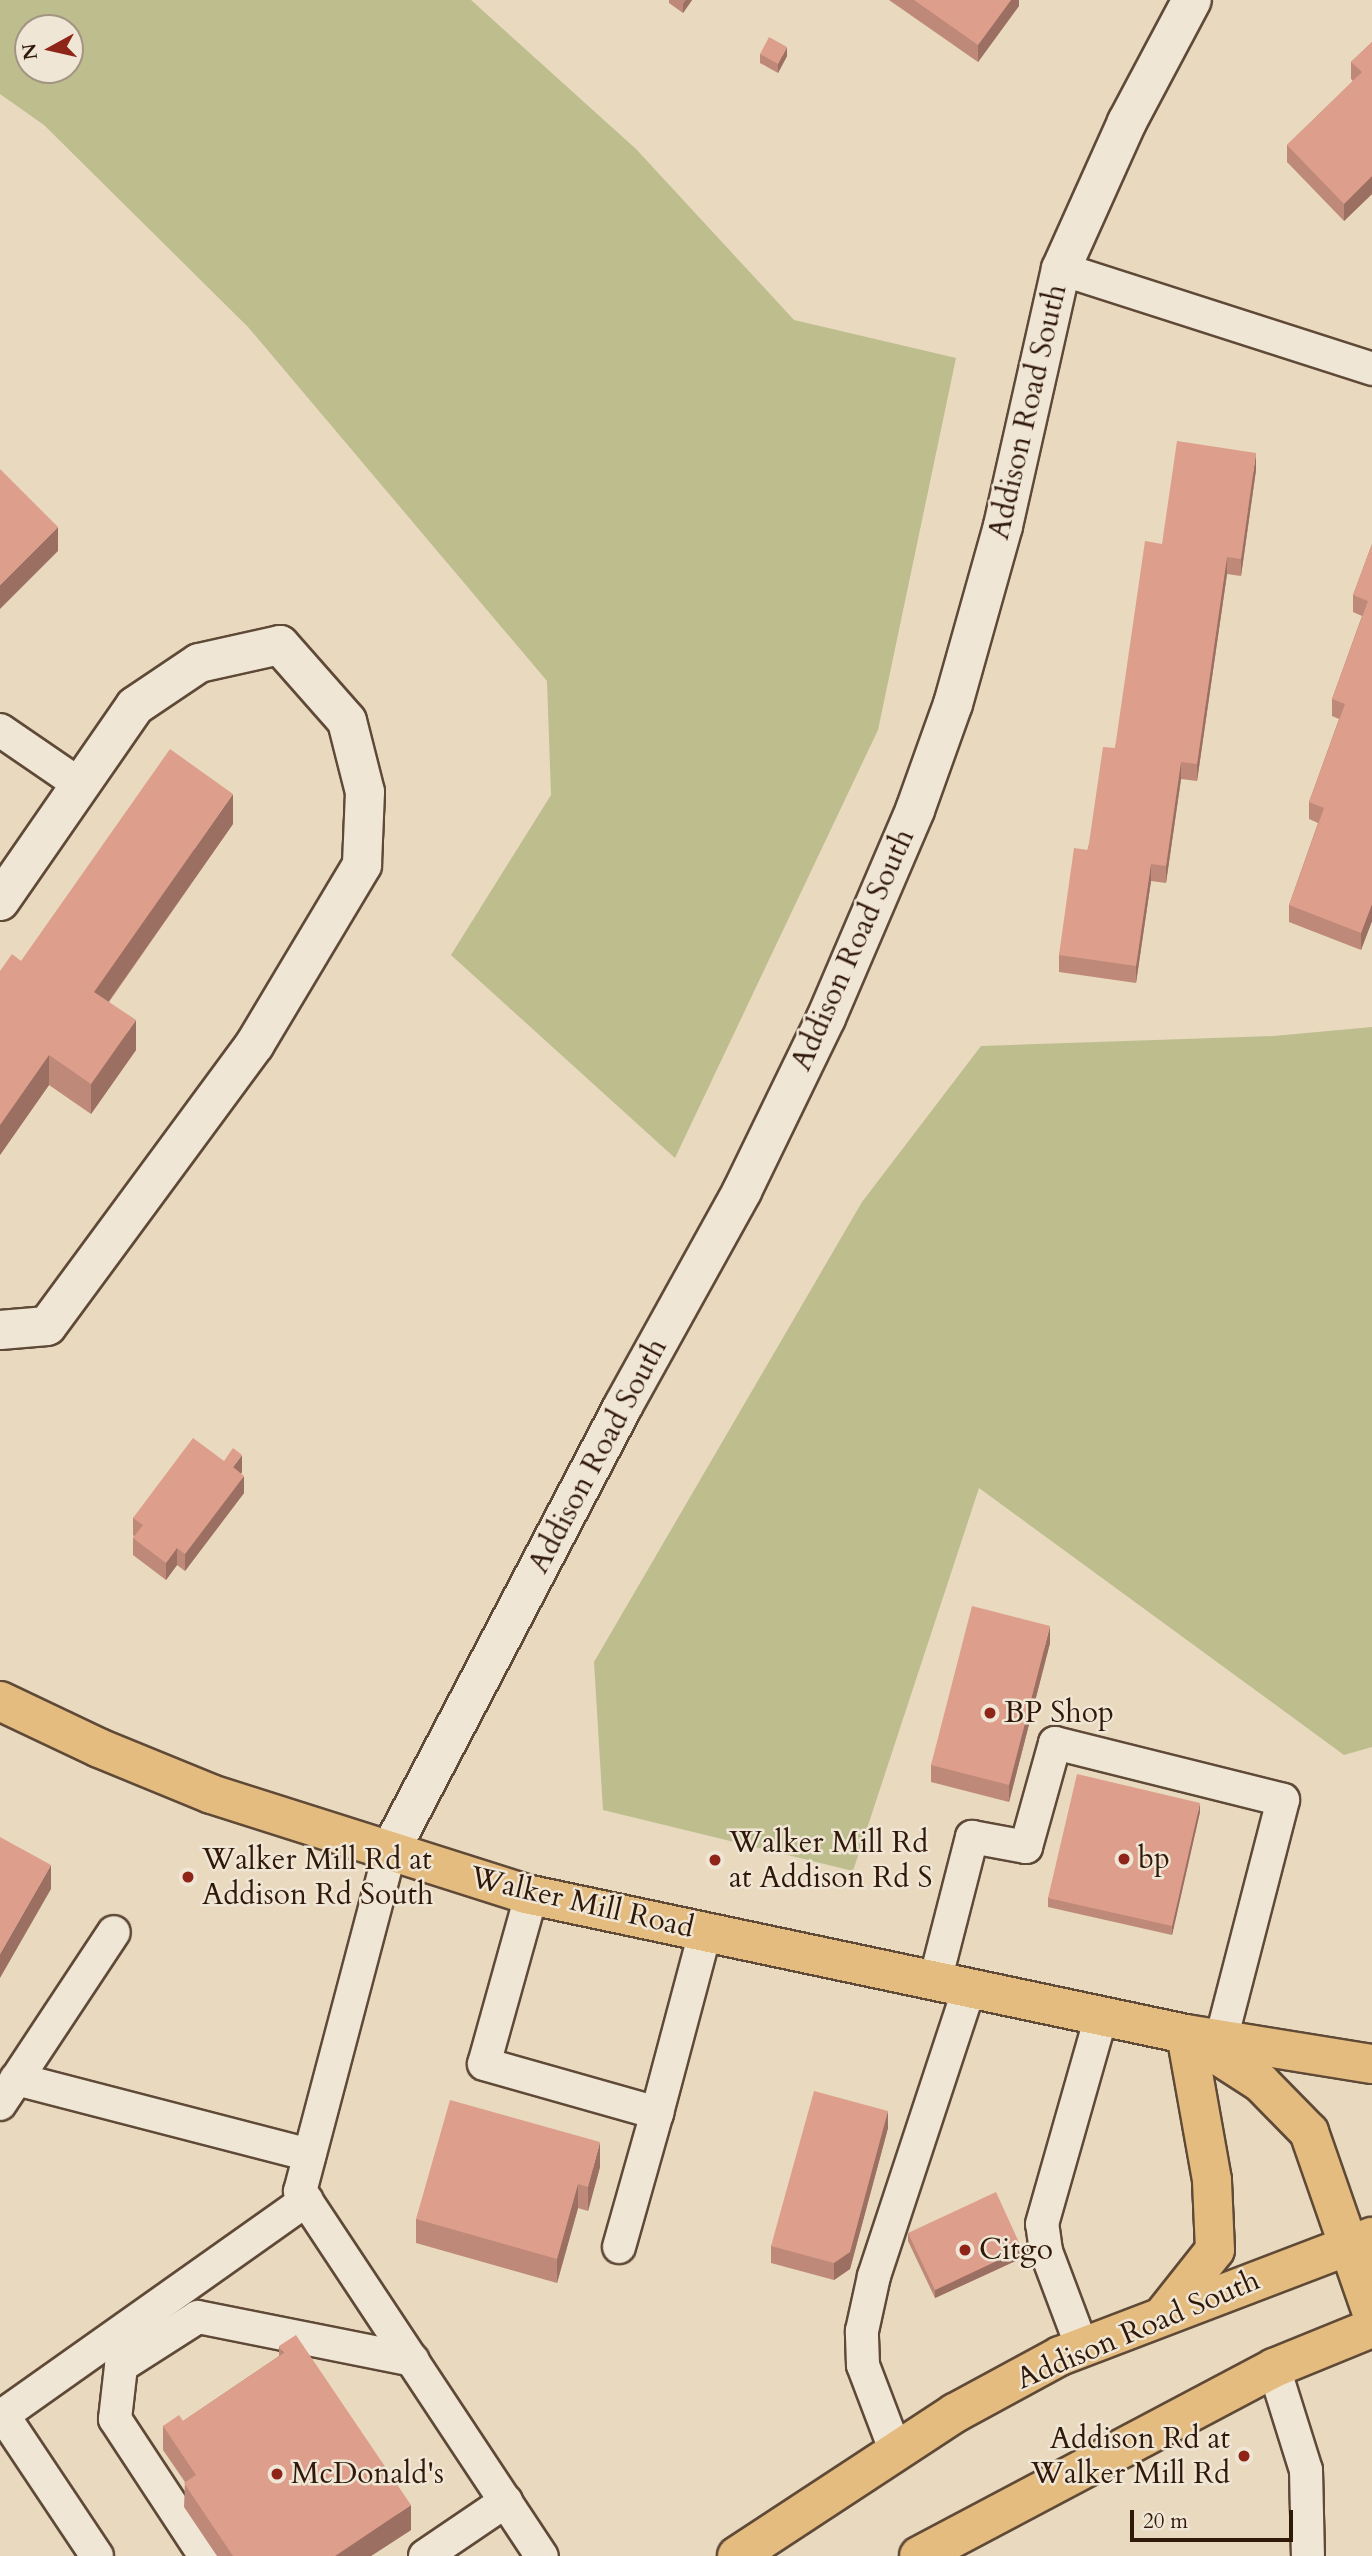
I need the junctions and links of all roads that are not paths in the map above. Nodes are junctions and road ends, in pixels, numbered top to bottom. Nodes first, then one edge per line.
1 (1192, 0) edge
2 (1060, 269) junction
3 (1372, 369) edge
4 (0, 730) edge
5 (79, 784) junction
6 (0, 901) edge
7 (0, 1330) edge
8 (0, 1701) edge
9 (390, 1851) junction
10 (531, 1896) junction
11 (114, 1932) dead end
12 (705, 1932) junction
13 (952, 1985) junction
14 (1101, 2017) junction
15 (1203, 2037) junction
16 (1372, 2064) edge
17 (8, 2092) edge
18 (657, 2113) junction
19 (310, 2154) junction
20 (307, 2200) junction
21 (1361, 2241) edge
22 (619, 2247) dead end
23 (1372, 2313) edge
24 (1165, 2314) junction
25 (1372, 2328) edge
26 (1082, 2347) junction
27 (413, 2360) junction
28 (1274, 2368) junction
29 (896, 2452) junction
30 (506, 2501) junction
31 (97, 2556) edge
32 (205, 2556) edge
33 (425, 2556) edge
34 (542, 2556) edge
35 (737, 2556) edge
36 (919, 2556) edge
37 (1308, 2556) edge

1 - 2 street, Addison Road South
2 - 3 lane
2 - 9 street, Addison Road South
4 - 5 lane
5 - 6 street
5 - 7 street
8 - 9 main road, Walker Mill Road
9 - 10 main road, Walker Mill Road
9 - 19 lane
10 - 12 main road, Walker Mill Road
10 - 18 lane
11 - 17 lane
12 - 13 main road, Walker Mill Road
12 - 18 lane
13 - 14 main road, Walker Mill Road
13 - 15 lane
13 - 29 lane
14 - 15 main road, Walker Mill Road
14 - 26 lane
15 - 16 main road, Walker Mill Road
15 - 21 main road, Walker Mill Road
15 - 24 main road
17 - 19 lane
18 - 22 lane
19 - 20 lane
20 - 27 lane
20 - 31 lane
21 - 23 main road, Walker Mill Road
21 - 24 main road, Addison Road South
24 - 26 main road, Addison Road South
25 - 28 main road
26 - 29 main road, Addison Road South
27 - 30 lane
27 - 32 lane
28 - 36 main road
28 - 37 lane
29 - 35 main road, Addison Road South
30 - 33 lane
30 - 34 lane

